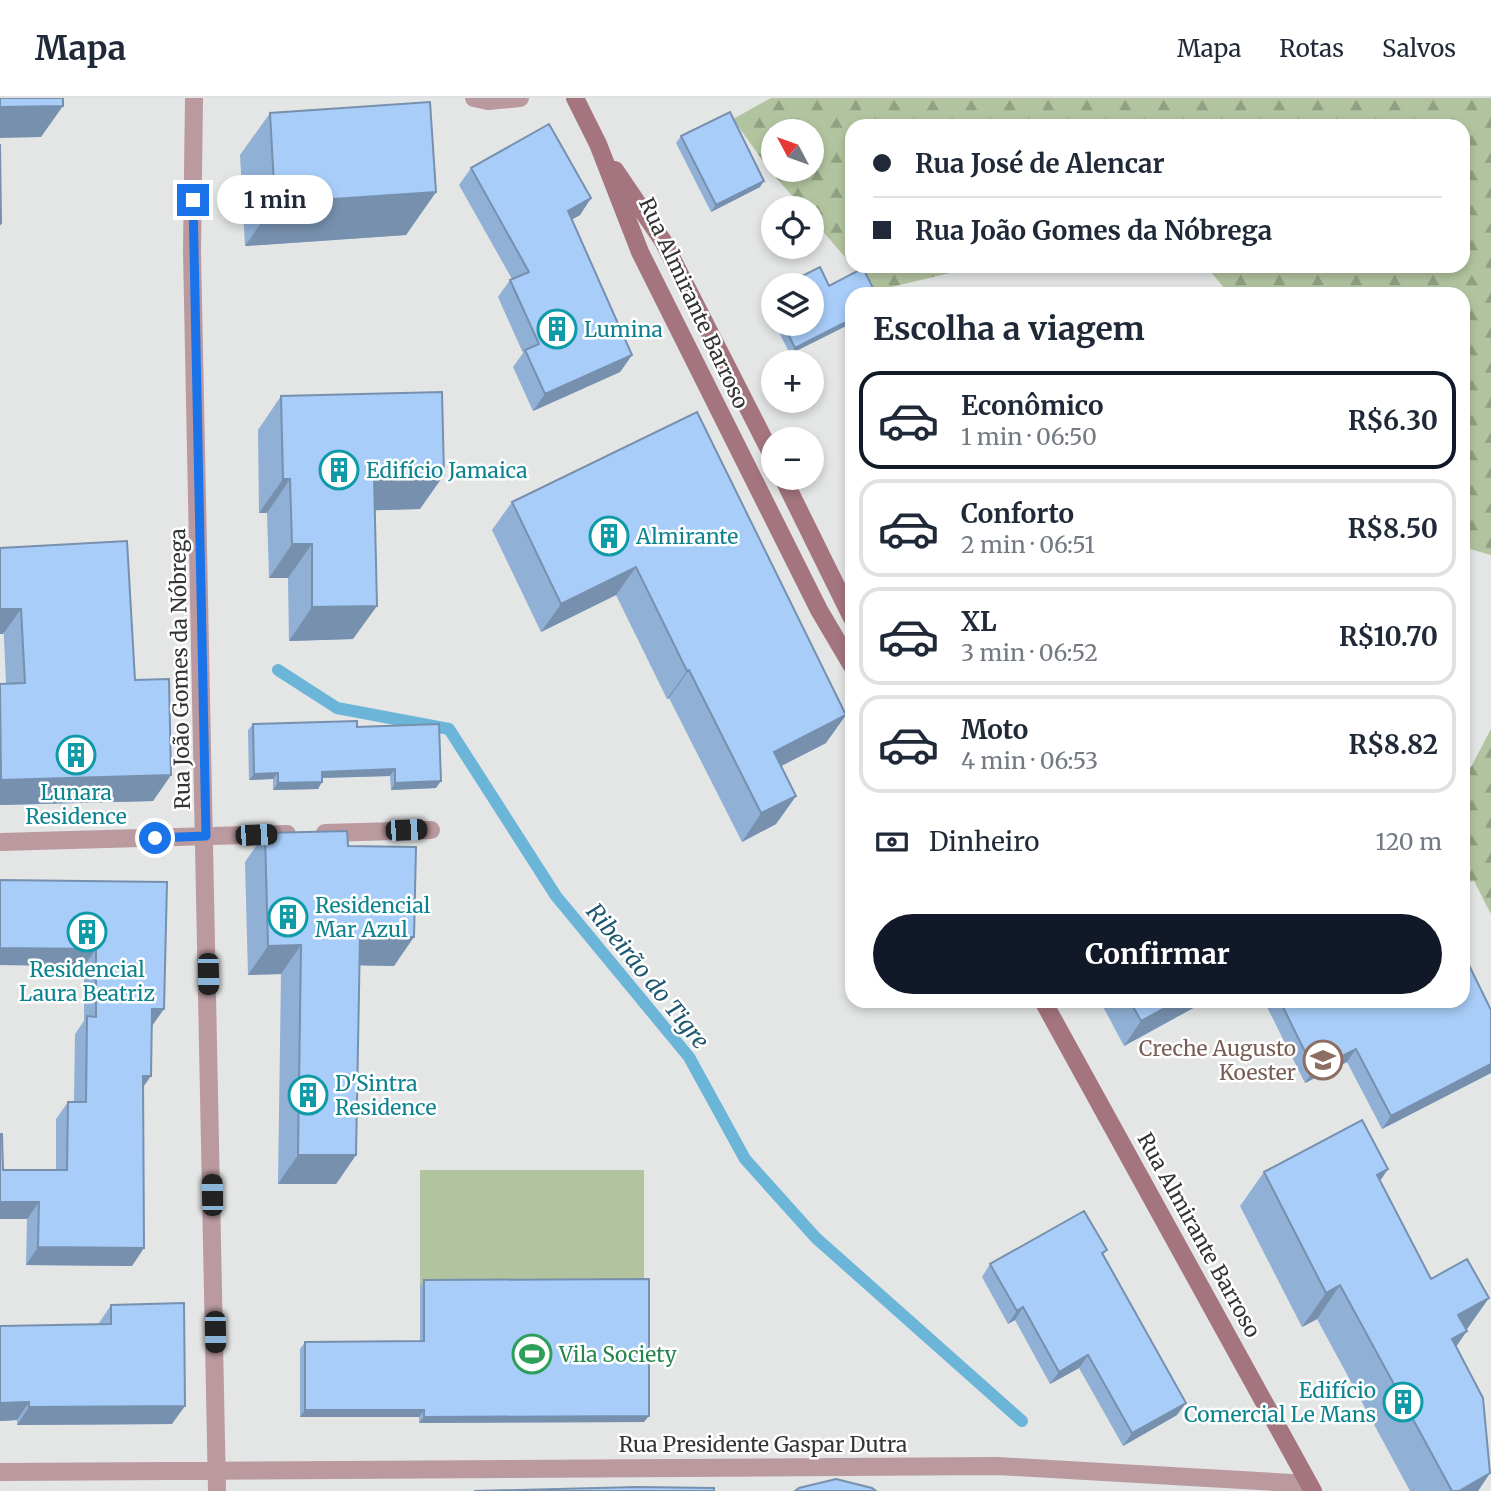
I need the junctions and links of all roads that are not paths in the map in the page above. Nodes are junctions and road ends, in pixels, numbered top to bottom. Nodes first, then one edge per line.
1 (194, 98) edge
2 (474, 98) edge
3 (520, 98) edge
4 (575, 98) edge
5 (598, 144) junction
6 (761, 433) edge
7 (789, 490) edge
8 (845, 604) edge
9 (845, 654) edge
10 (431, 830) dead end
11 (206, 836) junction
12 (0, 842) edge
13 (1047, 1008) edge
14 (217, 1470) junction
15 (0, 1472) edge
16 (1311, 1487) edge
17 (217, 1491) edge

1 - 11 street, Rua João Gomes da Nóbrega
2 - 3 street
4 - 5 main road, Rua Almirante Barroso
5 - 6 main road, Rua Almirante Barroso
5 - 9 main road, Rua Almirante Barroso
7 - 8 main road
10 - 11 street
11 - 12 street
11 - 14 street, Rua João Gomes da Nóbrega
13 - 16 main road, Rua Almirante Barroso
14 - 15 street, Rua Presidente Gaspar Dutra
14 - 16 street, Rua Presidente Gaspar Dutra
14 - 17 street, Rua João Gomes da Nóbrega

